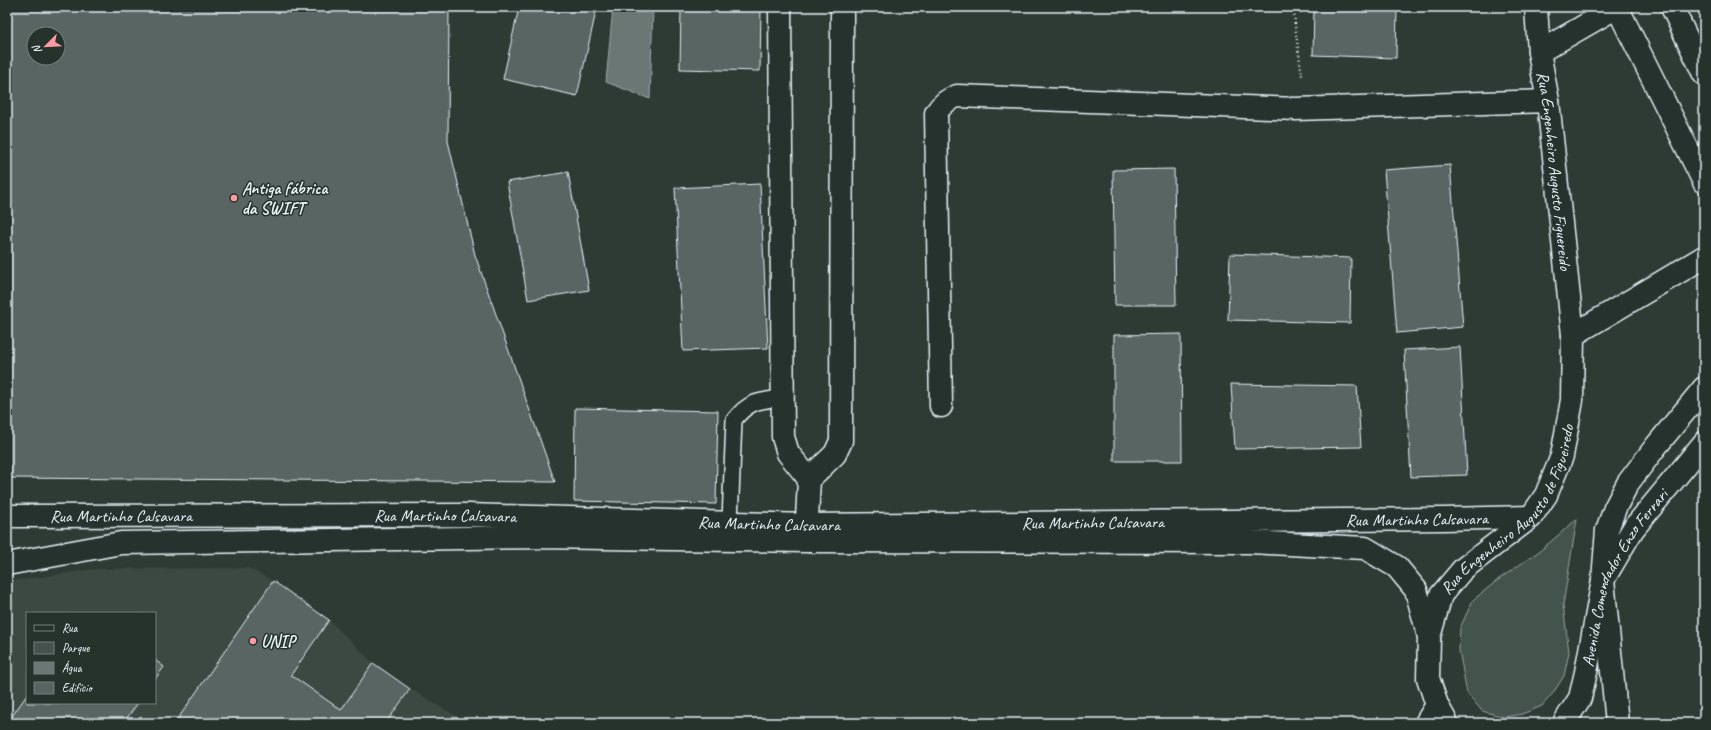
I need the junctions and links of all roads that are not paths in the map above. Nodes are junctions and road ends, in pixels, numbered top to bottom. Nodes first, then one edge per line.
1 (780, 7) edge
2 (842, 7) edge
3 (1536, 7) edge
4 (1617, 7) edge
5 (1672, 7) edge
6 (1539, 52) junction
7 (1704, 74) edge
8 (1548, 101) junction
9 (1704, 182) edge
10 (1704, 257) edge
11 (1573, 335) junction
12 (1704, 388) edge
13 (783, 398) junction
14 (942, 406) dead end
15 (1704, 443) edge
16 (809, 479) junction
17 (7, 516) edge
18 (1531, 517) junction
19 (730, 522) junction
20 (806, 533) junction
21 (7, 564) edge
22 (1603, 580) junction
23 (1429, 637) junction
24 (1436, 717) edge
25 (1564, 723) edge
26 (1617, 723) edge

1 - 13 street
2 - 16 street
3 - 6 street, Rua Engenheiro Augusto Figuereido
4 - 6 street
4 - 9 street
5 - 7 street
6 - 8 street, Rua Engenheiro Augusto Figuereido
8 - 11 street, Rua Engenheiro Augusto Figuereido
8 - 14 street
10 - 11 street
11 - 18 street, Rua Engenheiro Augusto de Figueiredo
12 - 22 street
13 - 16 street
13 - 19 lane
15 - 22 street, Avenida Comendador Enzo Ferrari
16 - 20 street
17 - 19 street, Rua Martinho Calsavara
18 - 20 street, Rua Martinho Calsavara
18 - 23 street, Rua Engenheiro Augusto de Figueiredo
19 - 20 street, Rua Martinho Calsavara
20 - 21 street, Rua Martinho Calsavara
20 - 23 street, Rua Martinho Calsavara
22 - 25 street, Avenida Comendador Enzo Ferrari
22 - 26 street
23 - 24 street, Rua Engenheiro Augusto de Figueiredo

